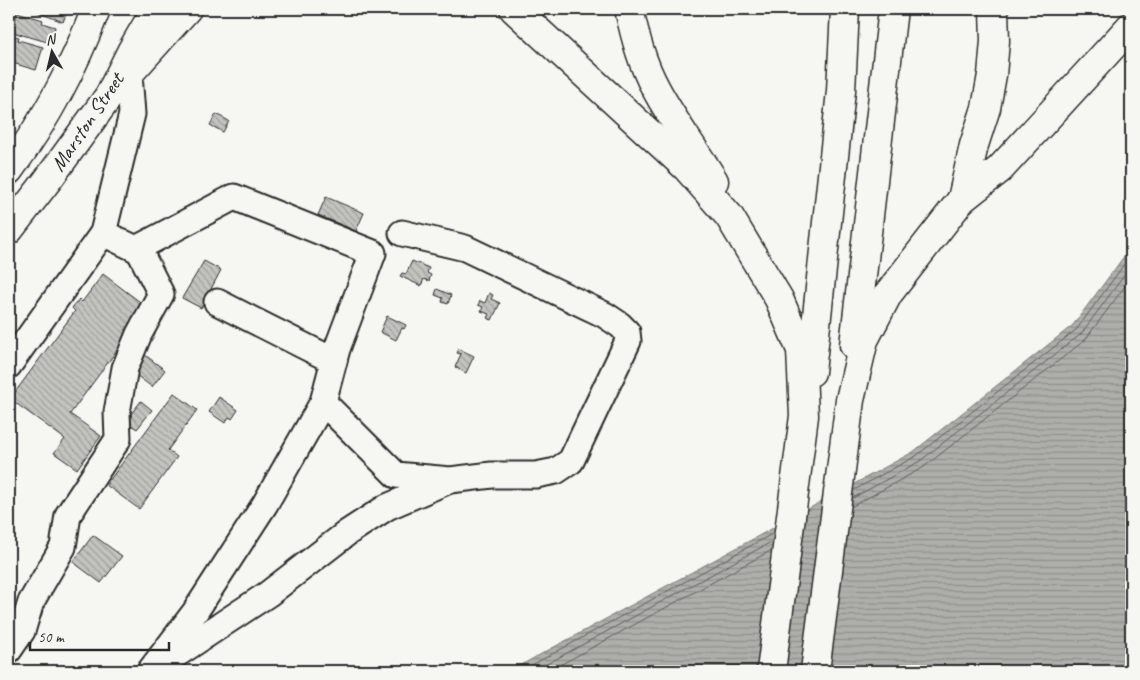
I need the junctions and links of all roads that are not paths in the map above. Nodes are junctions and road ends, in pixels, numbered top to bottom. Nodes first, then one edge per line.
1 (96, 9) edge
2 (156, 9) edge
3 (187, 9) edge
4 (514, 9) edge
5 (630, 9) edge
6 (845, 9) edge
7 (893, 9) edge
8 (994, 9) edge
9 (1131, 26) edge
10 (128, 74) junction
11 (110, 96) junction
12 (13, 163) edge
13 (962, 199) junction
14 (729, 216) junction
15 (9, 230) edge
16 (102, 233) junction
17 (402, 233) dead end
18 (138, 248) junction
19 (218, 302) dead end
20 (334, 361) junction
21 (9, 365) edge
22 (324, 402) junction
23 (396, 475) junction
24 (450, 480) junction
25 (387, 507) junction
26 (9, 650) edge
27 (151, 671) edge
28 (772, 671) edge
29 (810, 671) edge
30 (815, 671) edge

1 - 12 main road, Marston Street
2 - 11 main road, Marston Street
3 - 10 main road
4 - 14 main road
5 - 14 main road
6 - 28 main road
7 - 29 main road
8 - 13 main road
9 - 13 main road
10 - 11 main road
10 - 16 lane
11 - 15 main road, Marston Street
13 - 30 main road
14 - 28 main road
16 - 18 lane
16 - 21 lane
17 - 24 lane
18 - 20 lane
18 - 26 lane
19 - 20 lane
20 - 22 lane
22 - 23 lane
22 - 27 lane
23 - 24 lane
23 - 25 lane
24 - 25 lane
25 - 27 lane

